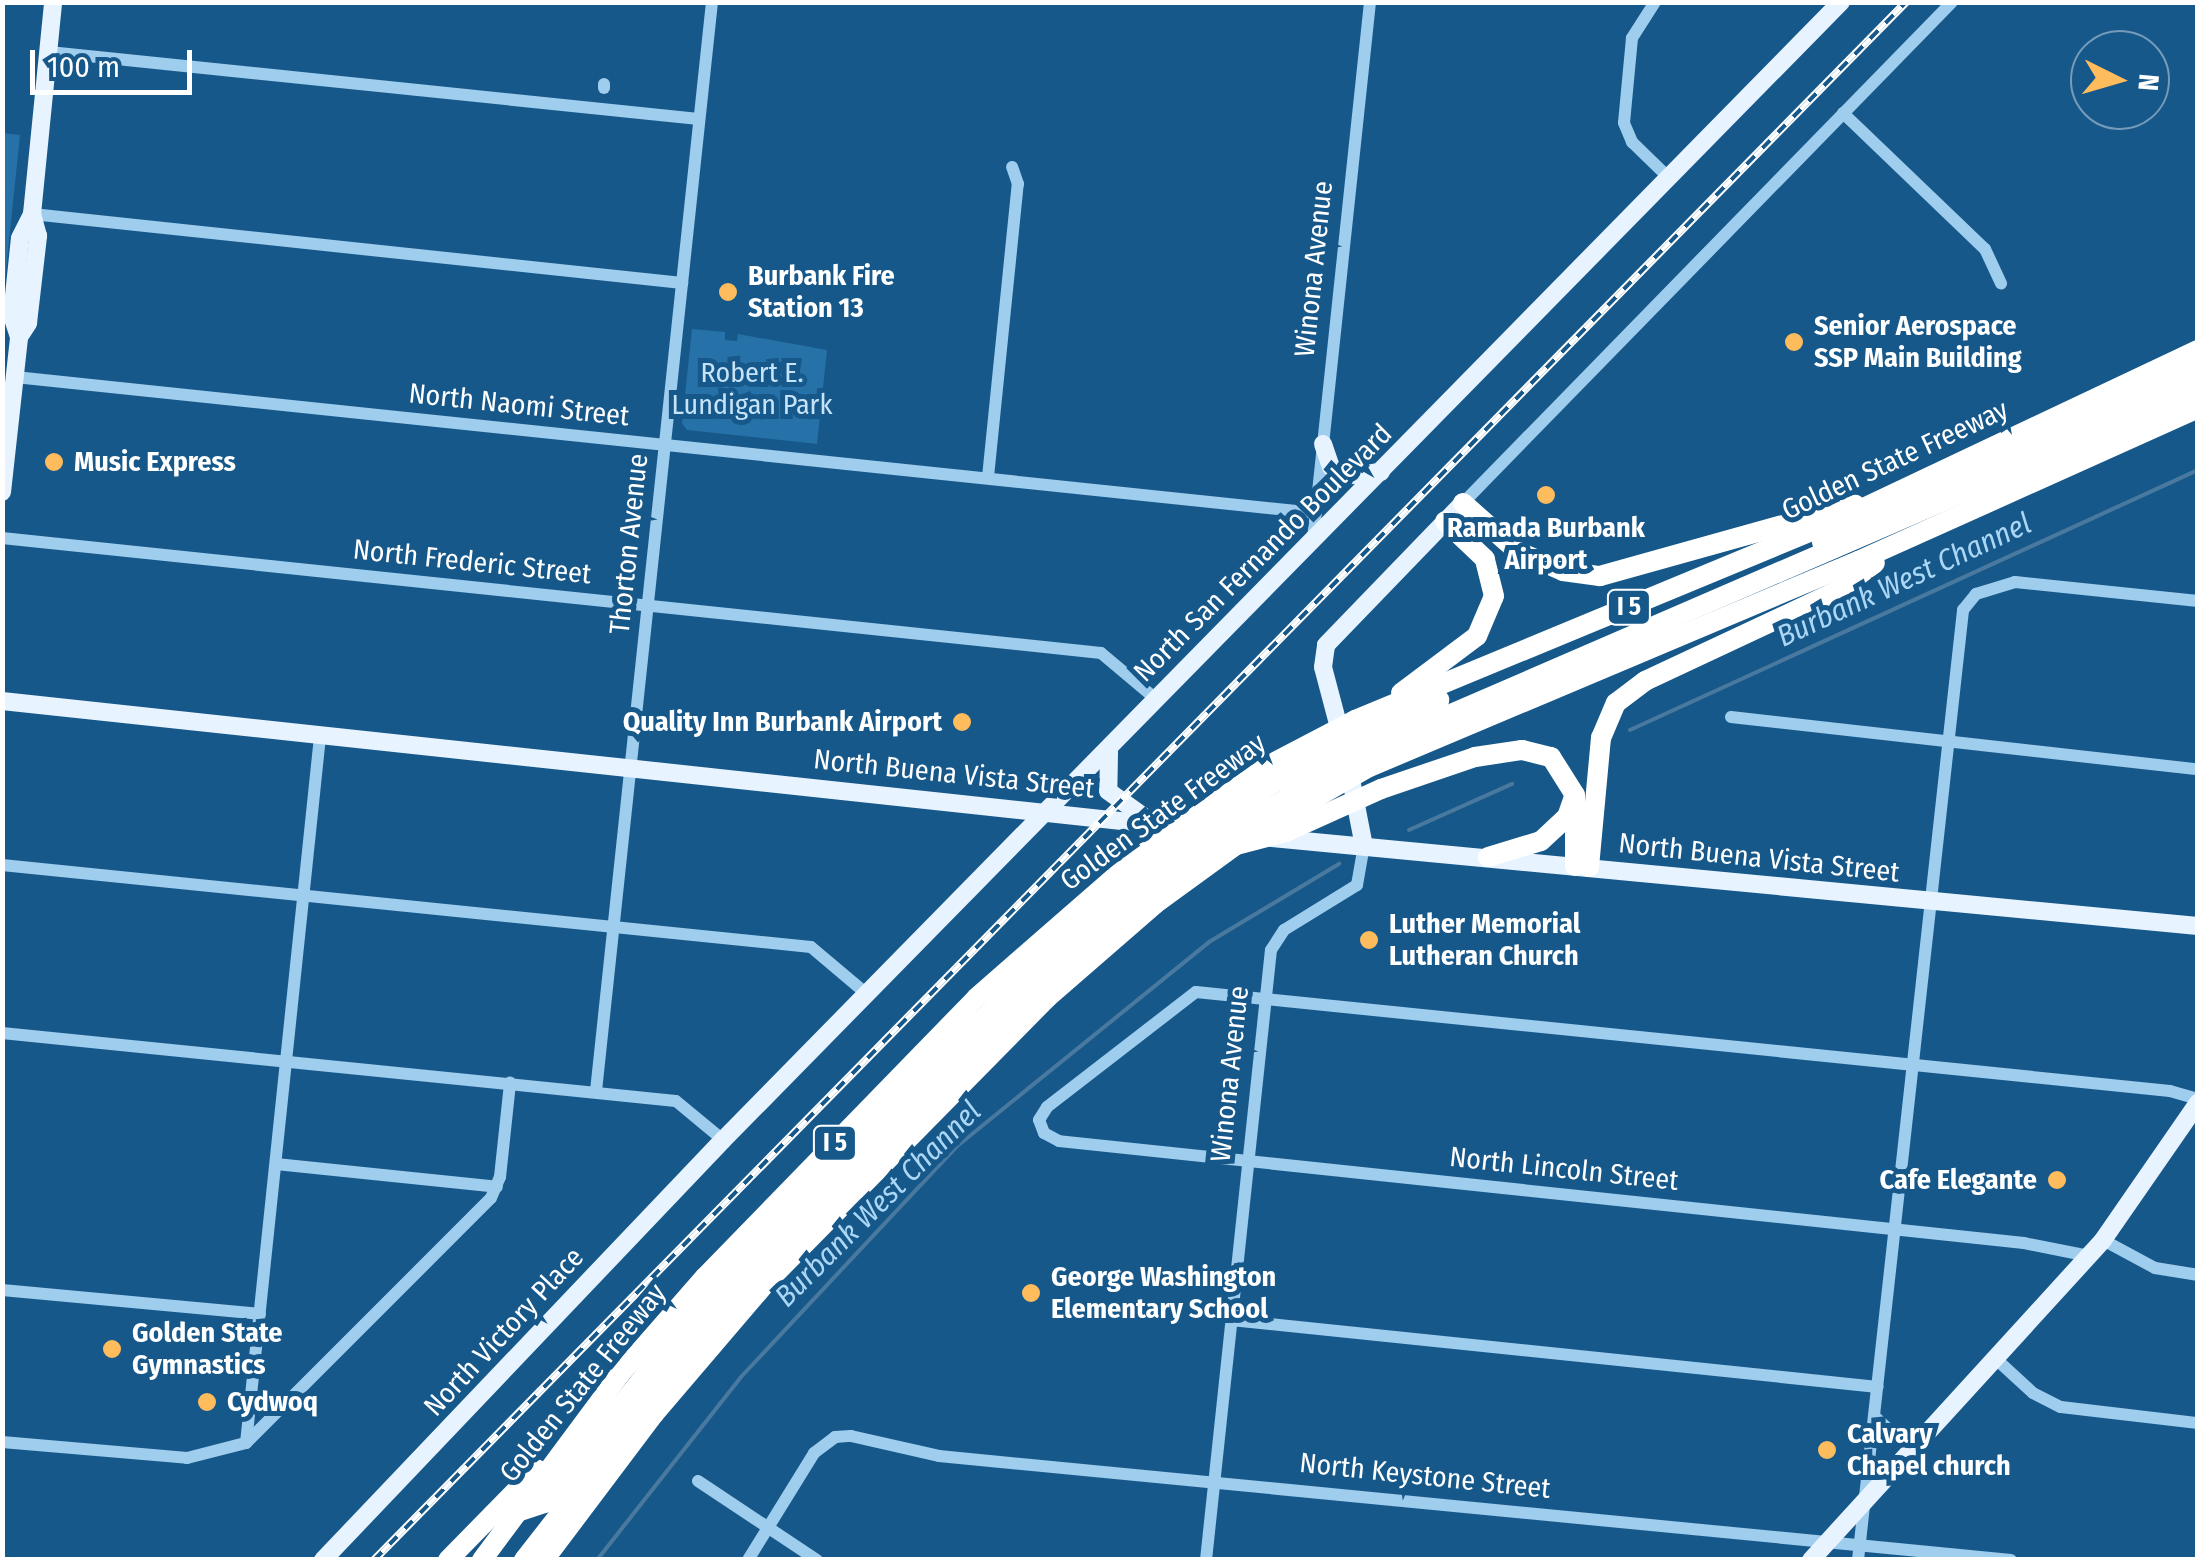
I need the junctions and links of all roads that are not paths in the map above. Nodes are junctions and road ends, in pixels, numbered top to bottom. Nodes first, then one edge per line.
1 (54, 2) edge
2 (712, 2) edge
3 (1370, 2) edge
4 (1655, 2) edge
5 (1841, 2) edge
6 (1952, 2) edge
7 (48, 52) junction
8 (1843, 114) junction
9 (699, 119) junction
10 (1012, 167) dead end
11 (1669, 178) junction
12 (32, 214) junction
13 (682, 283) junction
14 (2001, 284) dead end
15 (2198, 350) edge
16 (2198, 370) edge
17 (14, 377) junction
18 (2198, 391) edge
19 (2198, 408) edge
20 (1323, 444) junction
21 (665, 445) junction
22 (1382, 472) junction
23 (988, 478) junction
24 (2, 492) edge
25 (1463, 504) junction
26 (1862, 504) junction
27 (1316, 513) junction
28 (1445, 521) junction
29 (2, 538) edge
30 (1908, 538) junction
31 (1313, 542) junction
32 (2198, 601) edge
33 (648, 607) junction
34 (1157, 700) junction
35 (2, 701) edge
36 (1392, 701) junction
37 (1731, 717) dead end
38 (320, 736) junction
39 (1946, 742) junction
40 (1361, 744) junction
41 (1111, 746) junction
42 (632, 767) junction
43 (2198, 770) edge
44 (1575, 795) junction
45 (1048, 813) junction
46 (1156, 824) junction
47 (1236, 845) junction
48 (1364, 846) junction
49 (1488, 857) junction
50 (2, 865) edge
51 (1582, 866) junction
52 (304, 894) junction
53 (1931, 903) junction
54 (2198, 926) edge
55 (613, 928) junction
56 (868, 994) junction
57 (1267, 999) junction
58 (2, 1033) edge
59 (286, 1060) junction
60 (1914, 1065) junction
61 (510, 1083) junction
62 (596, 1091) junction
63 (2198, 1101) edge
64 (723, 1140) junction
65 (1248, 1160) junction
66 (276, 1164) junction
67 (498, 1188) junction
68 (1896, 1228) junction
69 (2103, 1240) junction
70 (2089, 1256) junction
71 (2198, 1275) edge
72 (2, 1290) edge
73 (260, 1314) junction
74 (1231, 1320) junction
75 (1996, 1360) junction
76 (1878, 1387) junction
77 (1876, 1417) junction
78 (2198, 1423) edge
79 (1925, 1434) junction
80 (2, 1442) edge
81 (246, 1443) junction
82 (561, 1449) junction
83 (1214, 1480) junction
84 (698, 1481) dead end
85 (1865, 1502) junction
86 (514, 1512) junction
87 (768, 1528) junction
88 (1827, 1543) junction
89 (1860, 1544) junction
90 (323, 1560) edge
91 (448, 1560) edge
92 (482, 1560) edge
93 (524, 1560) edge
94 (544, 1560) edge
95 (748, 1560) edge
96 (816, 1560) edge
97 (1206, 1560) edge
98 (1812, 1560) edge
99 (1858, 1560) edge
100 (2011, 1560) edge

1 - 7 main road
2 - 9 street, Thorton Avenue
3 - 20 street, Winona Avenue
4 - 11 street
5 - 11 main road, North San Fernando Boulevard
6 - 8 street
7 - 9 street
7 - 12 main road
8 - 14 street
8 - 25 street
9 - 13 street, Thorton Avenue
10 - 23 street
11 - 22 main road, North San Fernando Boulevard
12 - 13 street
12 - 17 main road
13 - 21 street, Thorton Avenue
15 - 26 highway, Golden State Freeway / I 5
16 - 40 highway
17 - 21 street, North Naomi Street
17 - 24 main road
18 - 40 highway
19 - 30 highway, Golden State Freeway / I 5
20 - 22 main road
20 - 27 street, Winona Avenue
21 - 23 street, North Naomi Street
21 - 33 street, Thorton Avenue
22 - 31 main road, North San Fernando Boulevard
23 - 27 street, North Naomi Street
25 - 26 highway
25 - 28 main road
26 - 36 highway, Golden State Freeway / I 5
27 - 31 street, Winona Avenue
28 - 36 highway
28 - 48 main road
29 - 33 street, North Frederic Street
30 - 40 highway, Golden State Freeway / I 5
30 - 51 highway
31 - 34 main road, North San Fernando Boulevard
32 - 39 street
33 - 34 street, North Frederic Street
33 - 42 street, Thorton Avenue
34 - 41 main road, North San Fernando Boulevard
35 - 38 main road, North Buena Vista Street
36 - 40 highway, Golden State Freeway / I 5
37 - 39 street
38 - 42 main road, North Buena Vista Street
38 - 52 street
39 - 43 street
39 - 53 street
40 - 47 highway, Golden State Freeway / I 5, bridge
40 - 82 highway, Golden State Freeway / I 5, bridge
40 - 86 highway, bridge
40 - 93 highway, bridge
41 - 45 main road, North San Fernando Boulevard
41 - 46 main road
42 - 45 main road, North Buena Vista Street
42 - 55 street, Thorton Avenue
44 - 47 highway, bridge
44 - 49 highway
44 - 51 highway
45 - 46 main road, North Buena Vista Street
45 - 56 main road, North San Fernando Boulevard
46 - 48 main road, North Buena Vista Street
47 - 94 highway, Golden State Freeway / I 5
48 - 49 main road, North Buena Vista Street
48 - 57 street, Winona Avenue
49 - 51 main road, North Buena Vista Street
50 - 52 street
51 - 53 main road, North Buena Vista Street
52 - 55 street
52 - 59 street
53 - 54 main road, North Buena Vista Street
53 - 60 street
55 - 56 street
55 - 62 street, Thorton Avenue
56 - 64 main road, North San Fernando Boulevard
57 - 60 street
57 - 65 street, Winona Avenue
57 - 65 street, North Lincoln Street
58 - 59 street
59 - 61 street
59 - 66 street
60 - 63 street
60 - 68 street
61 - 62 street
61 - 67 street
62 - 64 street
63 - 69 main road
64 - 90 main road, North Victory Place
65 - 68 street, North Lincoln Street
65 - 74 street, Winona Avenue
66 - 67 street
66 - 73 street
67 - 81 street
68 - 70 street, North Lincoln Street
68 - 76 street
69 - 70 main road
69 - 71 street
70 - 75 main road
72 - 73 street
73 - 81 street
74 - 76 street
74 - 83 street, Winona Avenue
75 - 78 street
75 - 79 main road
76 - 77 street
77 - 79 street
77 - 85 street
79 - 85 main road
80 - 81 street
82 - 86 highway, Golden State Freeway / I 5
82 - 91 highway
83 - 87 street, North Keystone Street
83 - 88 street, North Keystone Street
83 - 97 street, Winona Avenue
84 - 87 street
85 - 88 main road
85 - 89 street
86 - 92 highway, Golden State Freeway / I 5
87 - 95 street
87 - 96 street
88 - 89 street, North Keystone Street
88 - 98 main road
89 - 99 street
89 - 100 street, North Keystone Street

